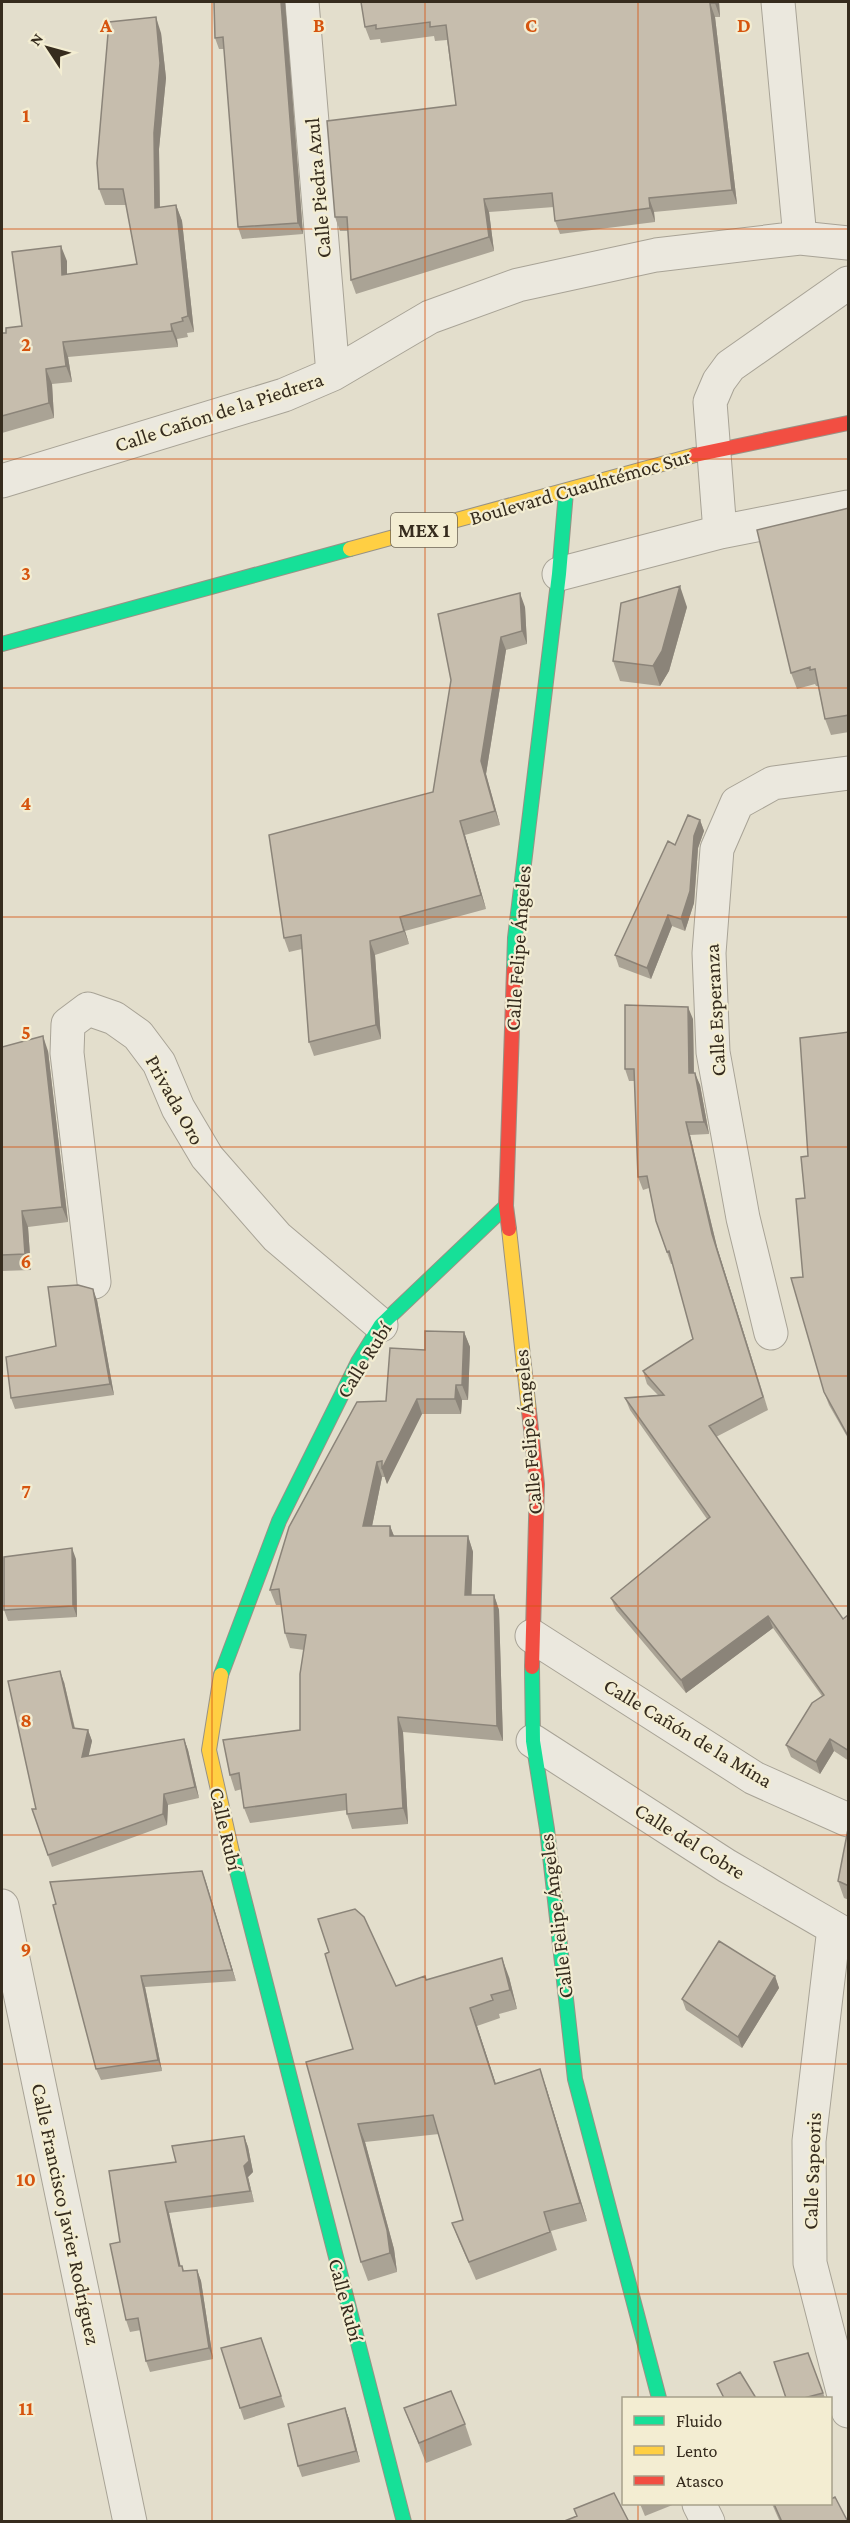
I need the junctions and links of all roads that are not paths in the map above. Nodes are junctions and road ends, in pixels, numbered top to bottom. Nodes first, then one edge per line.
1 (302, 2) edge
2 (778, 2) edge
3 (800, 238) junction
4 (849, 243) edge
5 (849, 283) edge
6 (333, 374) junction
7 (849, 423) edge
8 (712, 450) junction
9 (2, 481) edge
10 (566, 492) junction
11 (849, 507) edge
12 (720, 532) junction
13 (559, 574) junction
14 (2, 644) edge
15 (849, 773) edge
16 (506, 1206) junction
17 (94, 1282) dead end
18 (381, 1325) junction
19 (771, 1334) dead end
20 (532, 1636) junction
21 (533, 1742) junction
22 (849, 1820) edge
23 (2, 1906) edge
24 (841, 1932) edge
25 (659, 2397) edge
26 (849, 2411) edge
27 (700, 2505) edge
28 (130, 2522) edge
29 (404, 2522) edge
30 (708, 2522) edge

1 - 6 street, Calle Piedra Azul
2 - 3 street
3 - 4 street, Calle Cañon de la Piedrera
3 - 6 street, Calle Cañon de la Piedrera
5 - 8 street
6 - 9 street, Calle Cañon de la Piedrera
7 - 8 street, Boulevard Cuauhtémoc Sur / MEX 1
8 - 10 street, Boulevard Cuauhtémoc Sur / MEX 1
8 - 12 street
10 - 13 street, Calle Felipe Ángeles
10 - 14 street, Boulevard Cuauhtémoc Sur / MEX 1
11 - 12 street
12 - 13 street
13 - 16 street, Calle Felipe Ángeles
15 - 19 street, Calle Esperanza
16 - 18 street, Calle Rubí
16 - 20 street, Calle Felipe Ángeles
17 - 18 street, Privada Oro
18 - 29 street, Calle Rubí
20 - 21 street, Calle Felipe Ángeles
20 - 22 street, Calle Cañón de la Mina
21 - 24 street, Calle del Cobre
21 - 25 street, Calle Felipe Ángeles
23 - 28 street, Calle Francisco Javier Rodríguez
24 - 26 street, Calle Sapeoris
27 - 30 street

